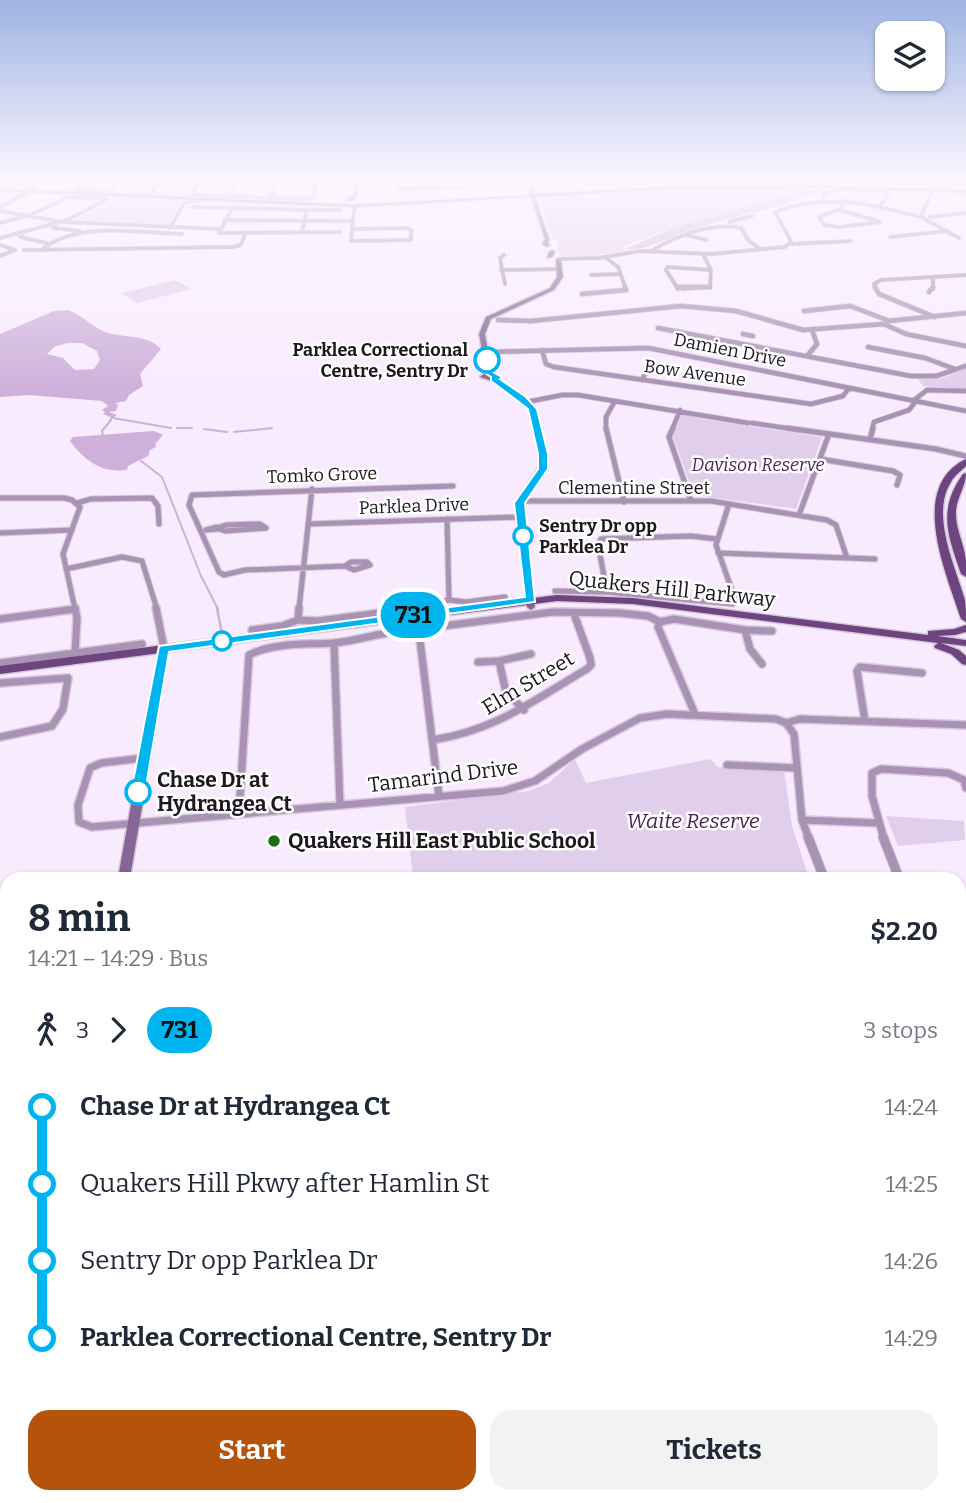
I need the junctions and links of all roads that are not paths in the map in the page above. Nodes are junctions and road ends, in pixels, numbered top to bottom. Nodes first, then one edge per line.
1 (6, 247) edge
2 (43, 247) edge
3 (224, 247) edge
4 (552, 247) edge
5 (655, 247) edge
6 (757, 247) edge
7 (775, 247) edge
8 (24, 250) dead end
9 (41, 250) junction
10 (761, 250) junction
11 (653, 251) junction
12 (554, 253) junction
13 (703, 254) junction
14 (504, 255) dead end
15 (0, 256) edge
16 (604, 257) junction
17 (501, 270) junction
18 (711, 270) junction
19 (621, 274) junction
20 (591, 275) dead end
21 (966, 275) edge
22 (933, 277) junction
23 (506, 283) dead end
24 (929, 292) dead end
25 (582, 295) dead end
26 (804, 311) dead end
27 (966, 313) edge
28 (935, 317) junction
29 (496, 318) junction
30 (886, 323) junction
31 (695, 325) dead end
32 (658, 327) dead end
33 (813, 330) junction
34 (687, 333) junction
35 (753, 336) dead end
36 (550, 339) dead end
37 (740, 344) junction
38 (966, 346) edge
39 (868, 347) dead end
40 (542, 350) junction
41 (553, 350) junction
42 (485, 352) junction
43 (807, 356) junction
44 (966, 366) edge
45 (649, 368) dead end
46 (956, 370) junction
47 (642, 380) junction
48 (849, 388) junction
49 (966, 391) edge
50 (615, 401) junction
51 (915, 401) junction
52 (527, 402) junction
53 (680, 410) junction
54 (966, 411) edge
55 (829, 434) junction
56 (870, 439) junction
57 (966, 456) edge
58 (820, 459) junction
59 (966, 462) edge
60 (966, 476) edge
61 (897, 485) dead end
62 (453, 486) dead end
63 (312, 489) junction
64 (0, 498) edge
65 (691, 500) junction
66 (520, 501) junction
67 (624, 502) junction
68 (77, 503) junction
69 (729, 504) junction
70 (799, 515) junction
71 (521, 517) junction
72 (447, 519) junction
73 (159, 524) dead end
74 (309, 524) junction
75 (218, 528) junction
76 (72, 530) junction
77 (203, 530) junction
78 (1, 534) edge
79 (716, 539) junction
80 (718, 553) junction
81 (847, 558) junction
82 (875, 559) dead end
83 (345, 566) dead end
84 (303, 567) junction
85 (66, 569) junction
86 (966, 574) edge
87 (555, 591) dead end
88 (607, 592) junction
89 (505, 597) dead end
90 (449, 600) junction
91 (531, 603) junction
92 (75, 609) junction
93 (574, 614) junction
94 (0, 619) edge
95 (966, 619) edge
96 (298, 620) junction
97 (660, 622) junction
98 (848, 627) junction
99 (966, 628) edge
100 (251, 630) dead end
101 (745, 630) junction
102 (772, 631) dead end
103 (419, 632) junction
104 (334, 643) junction
105 (966, 643) edge
106 (142, 644) dead end
107 (939, 646) junction
108 (966, 650) edge
109 (163, 652) junction
110 (75, 653) junction
111 (531, 654) dead end
112 (499, 661) junction
113 (478, 662) dead end
114 (966, 662) edge
115 (0, 663) edge
116 (762, 664) dead end
117 (0, 670) edge
118 (922, 673) dead end
119 (0, 677) edge
120 (0, 683) edge
121 (524, 710) junction
122 (695, 714) junction
123 (864, 721) junction
124 (786, 723) junction
125 (966, 726) edge
126 (0, 737) edge
127 (432, 740) junction
128 (144, 758) junction
129 (727, 765) dead end
130 (797, 768) junction
131 (966, 788) edge
132 (439, 796) junction
133 (340, 804) junction
134 (239, 813) junction
135 (802, 820) junction
136 (133, 823) junction
137 (879, 823) junction
138 (125, 872) edge
139 (822, 872) edge
140 (897, 872) edge

1 - 15 street
2 - 9 street
3 - 9 street
4 - 12 main road
5 - 11 street
6 - 10 street
7 - 10 street
8 - 9 street
10 - 13 street
11 - 13 street
11 - 16 street
12 - 16 street
12 - 17 street
12 - 29 main road
13 - 18 street
14 - 17 street
16 - 19 street
17 - 23 street
18 - 18 street
19 - 20 street
19 - 25 street
21 - 22 street
22 - 24 street
22 - 28 street
26 - 30 street
27 - 28 street
28 - 30 street
29 - 33 street
29 - 42 main road
30 - 33 street
30 - 38 street
31 - 34 street
32 - 34 street
33 - 43 street
34 - 37 street
35 - 37 street
36 - 41 street
37 - 43 street
39 - 46 street
40 - 41 street, Damien Drive
40 - 42 street, Damien Drive
40 - 47 street, Bow Avenue
41 - 48 street, Damien Drive
42 - 52 main road
43 - 46 street
44 - 46 street
45 - 47 street
47 - 48 street, Bow Avenue
48 - 51 street, Damien Drive
49 - 51 street
50 - 52 street
50 - 53 street
50 - 67 street
51 - 54 street, Damien Drive
51 - 56 street
52 - 66 main road
53 - 55 street
53 - 65 street
55 - 56 street
55 - 58 street
56 - 57 street
58 - 61 street
58 - 70 street
59 - 95 main road
60 - 86 main road
62 - 63 street, Tomko Grove
63 - 74 street
63 - 77 street, Tomko Grove
64 - 68 street
65 - 67 street, Clementine Street
65 - 69 street, Clementine Street
66 - 67 street, Clementine Street
66 - 71 main road
68 - 73 street
68 - 76 street
69 - 70 street, Clementine Street
69 - 79 street
70 - 81 street, Clementine Street
71 - 72 street, Parklea Drive
71 - 91 main road
72 - 74 street, Parklea Drive
72 - 90 street
74 - 84 street
75 - 75 street
75 - 77 street
76 - 78 street
76 - 85 street
77 - 84 street
79 - 80 street
79 - 88 street
80 - 81 street
80 - 88 street
81 - 82 street
83 - 84 street
84 - 96 street
85 - 92 street
85 - 109 street
87 - 88 street
89 - 90 street
90 - 96 street
91 - 98 main road, Quakers Hill Parkway
91 - 107 main road, Quakers Hill Parkway
91 - 109 main road, Quakers Hill Parkway
92 - 94 street
92 - 110 street
93 - 97 street
93 - 103 street
93 - 121 street, Elm Street
96 - 100 street
97 - 101 street
97 - 122 street
98 - 99 main road
98 - 105 main road, Quakers Hill Parkway
101 - 102 street
101 - 116 street
103 - 104 street
103 - 127 street
104 - 133 street
104 - 134 street
106 - 110 street
107 - 108 main road, Quakers Hill Parkway
107 - 114 main road
109 - 117 main road, Quakers Hill Parkway
109 - 119 main road, Quakers Hill Parkway
109 - 128 main road
110 - 115 street
111 - 112 street
112 - 113 street
112 - 121 street
118 - 123 street
120 - 126 street
121 - 127 street, Elm Street
122 - 124 street, Tamarind Drive
122 - 132 street, Tamarind Drive
123 - 124 street, Tamarind Drive
123 - 125 street, Tamarind Drive
124 - 130 street
127 - 132 street
128 - 136 main road
128 - 136 street, Tamarind Drive
129 - 130 street
130 - 135 street
131 - 137 street
132 - 133 street, Tamarind Drive
133 - 134 street, Tamarind Drive
134 - 136 street, Tamarind Drive
135 - 137 street
135 - 139 street
136 - 138 main road
137 - 140 street

